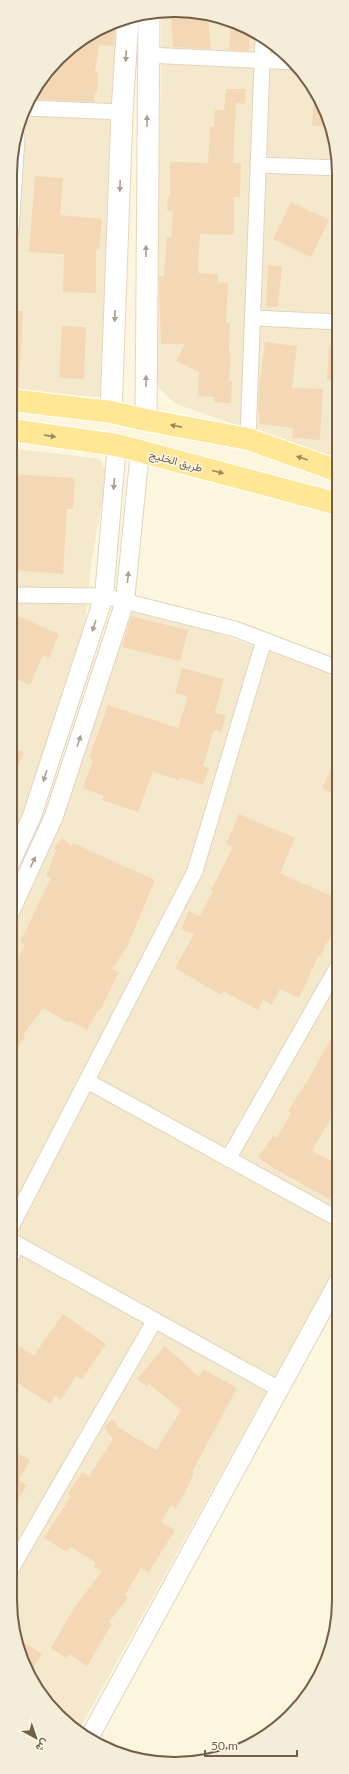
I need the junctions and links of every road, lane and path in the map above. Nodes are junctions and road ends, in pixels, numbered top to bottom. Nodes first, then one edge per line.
1 (148, 19) edge
2 (128, 24) edge
3 (263, 45) edge
4 (147, 55) junction
5 (262, 61) junction
6 (285, 62) edge
7 (32, 108) edge
8 (122, 112) junction
9 (258, 165) junction
10 (332, 168) edge
11 (253, 318) junction
12 (332, 322) edge
13 (17, 401) edge
14 (111, 412) junction
15 (146, 420) junction
16 (17, 431) edge
17 (248, 439) junction
18 (118, 445) junction
19 (140, 451) junction
20 (332, 469) edge
21 (332, 502) edge
22 (17, 595) edge
23 (104, 596) junction
24 (125, 601) junction
25 (264, 640) junction
26 (332, 666) edge
27 (17, 849) edge
28 (17, 897) edge
29 (332, 977) edge
30 (87, 1081) junction
31 (228, 1159) junction
32 (17, 1216) edge
33 (332, 1216) edge
34 (17, 1244) edge
35 (332, 1293) edge
36 (155, 1320) junction
37 (279, 1389) junction
38 (17, 1559) edge
39 (92, 1733) edge

1 - 4 main road
2 -> 8 main road
3 - 5 street
4 - 5 street
15 -> 4 main road
5 - 6 street
5 - 9 street
7 - 8 street
8 -> 14 main road
9 - 10 street
9 - 11 street
11 - 12 street
11 - 17 street
13 - 14 main road
14 - 15 main road
17 -> 15 main road
16 -> 18 main road, طريق الخليج
20 -> 17 main road
18 - 19 main road, طريق الخليج
18 -> 23 street
19 -> 21 main road, طريق الخليج
24 -> 19 street
22 - 23 street
23 - 24 street
23 -> 27 street
24 - 25 street
28 -> 24 street
25 - 26 street
25 - 30 street
29 - 31 street
30 - 31 street
30 - 32 street
31 - 33 street
34 - 36 street
35 - 37 street
36 - 37 street
36 - 38 street
37 - 39 street

